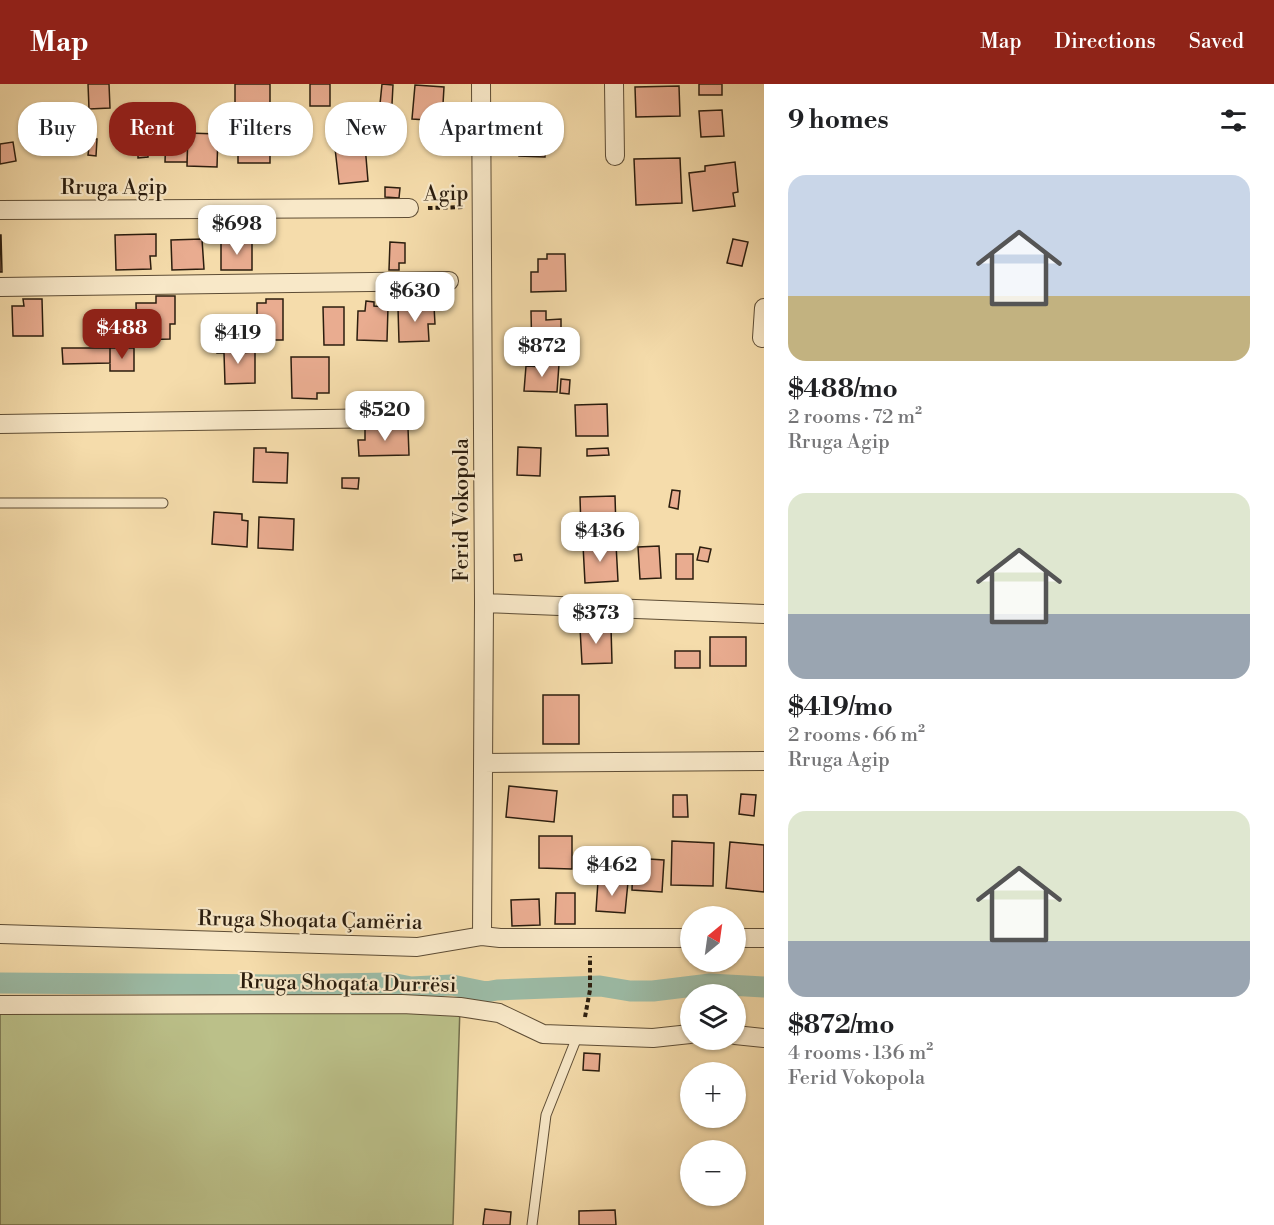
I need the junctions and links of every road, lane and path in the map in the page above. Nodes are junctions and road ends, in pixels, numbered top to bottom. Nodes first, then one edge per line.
1 (481, 84) edge
2 (614, 84) edge
3 (615, 156) dead end
4 (483, 207) junction
5 (409, 208) joint
6 (0, 210) edge
7 (449, 281) dead end
8 (0, 287) edge
9 (764, 308) edge
10 (762, 338) dead end
11 (392, 418) dead end
12 (0, 424) edge
13 (0, 503) edge
14 (163, 503) dead end
15 (484, 603) junction
16 (764, 614) edge
17 (764, 761) edge
18 (483, 763) junction
19 (0, 934) edge
20 (482, 936) junction
21 (680, 938) edge
22 (746, 938) edge
23 (764, 938) edge
24 (590, 954) dead end
25 (0, 1005) edge
26 (680, 1035) edge
27 (746, 1036) edge
28 (577, 1037) junction
29 (764, 1038) edge
30 (532, 1225) edge

1 - 4 street, Ferid Vokopola
2 - 3 street
4 - 5 path, Agip
4 - 15 street, Ferid Vokopola
5 - 6 street, Rruga Agip
7 - 8 street
9 - 10 street
11 - 12 street
13 - 14 lane
15 - 16 street
15 - 18 street, Ferid Vokopola
17 - 18 street
18 - 20 street, Ferid Vokopola
19 - 20 street, Rruga Shoqata Çamëria
20 - 21 street, Rruga Shoqata Çamëria
22 - 23 street
24 - 28 path
25 - 28 street, Rruga Shoqata Durrësi
26 - 28 street, Rruga Shoqata Durrësi
27 - 29 street
28 - 30 lane

